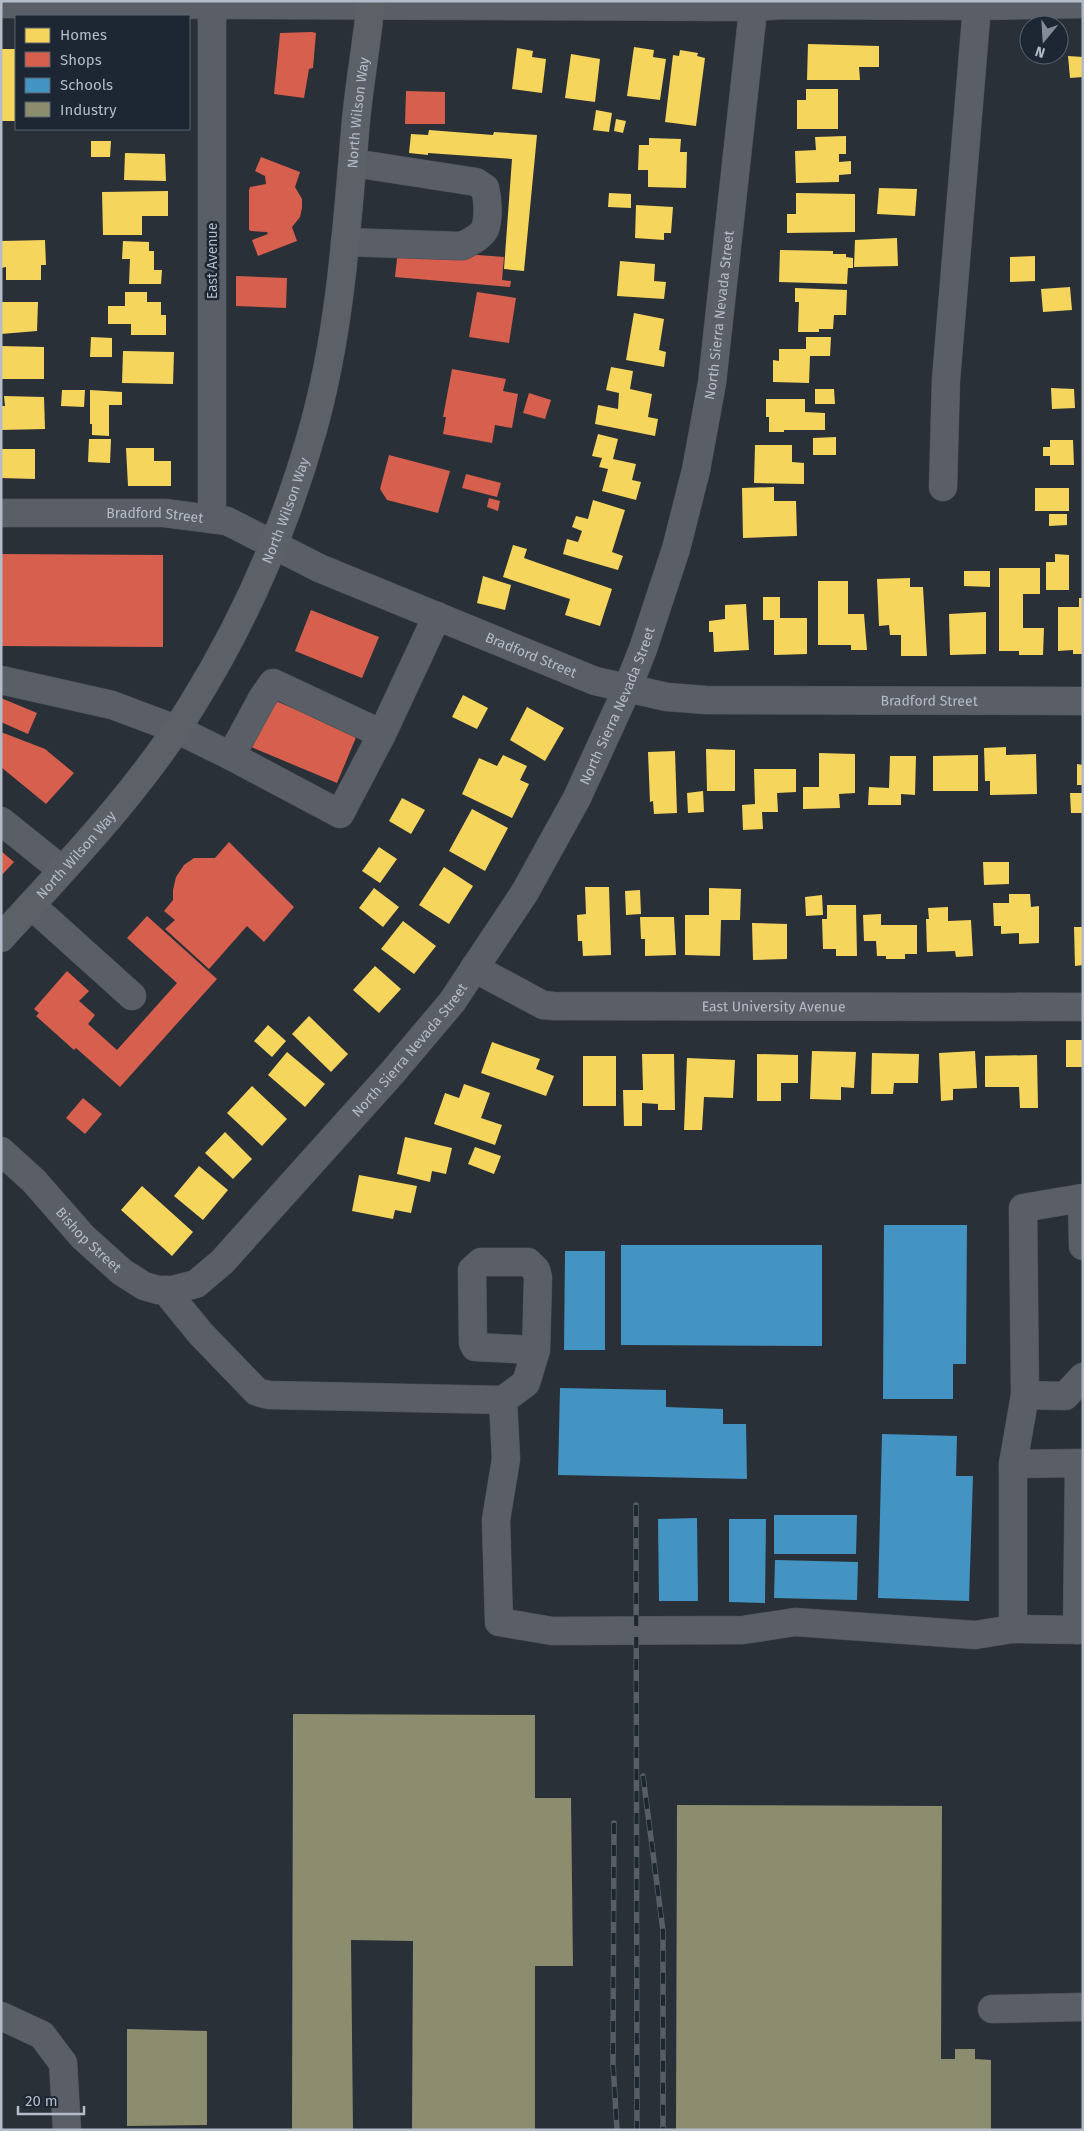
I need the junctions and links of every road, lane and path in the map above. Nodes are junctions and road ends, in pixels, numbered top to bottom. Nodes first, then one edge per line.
1 (371, 3) edge
2 (563, 3) edge
3 (1, 4) edge
4 (212, 4) junction
5 (753, 4) edge
6 (1083, 4) edge
7 (977, 6) junction
8 (353, 163) junction
9 (345, 242) junction
10 (943, 487) dead end
11 (1, 513) edge
12 (212, 519) junction
13 (273, 544) junction
14 (437, 616) junction
15 (1, 680) edge
16 (627, 688) junction
17 (1083, 701) edge
18 (176, 729) junction
19 (382, 734) junction
20 (231, 756) junction
21 (1, 821) edge
22 (62, 870) junction
23 (31, 905) junction
24 (1, 938) edge
25 (474, 968) junction
26 (132, 996) dead end
27 (1083, 1007) edge
28 (1, 1151) edge
29 (1083, 1246) edge
30 (196, 1284) joint
31 (165, 1290) junction
32 (536, 1350) dead end
33 (1083, 1377) edge
34 (1024, 1395) junction
35 (503, 1400) junction
36 (1014, 1464) junction
37 (1013, 1629) junction
38 (1080, 1630) edge
39 (1083, 2008) edge
40 (992, 2009) dead end
41 (1, 2016) edge
42 (66, 2130) edge

1 - 2 street
1 - 4 street
1 - 8 main road, North Wilson Way
2 - 5 street
3 - 4 street
4 - 12 street, East Avenue
5 - 7 street
5 - 16 street, North Sierra Nevada Street
6 - 7 street
7 - 10 street
8 - 9 main road, North Wilson Way
8 - 9 street
9 - 13 main road, North Wilson Way
11 - 12 street, Bradford Street
12 - 13 street, Bradford Street
13 - 14 street, Bradford Street
13 - 18 main road, North Wilson Way
14 - 16 street, Bradford Street
14 - 19 street
15 - 18 street
16 - 17 street, Bradford Street
16 - 25 street, North Sierra Nevada Street
18 - 20 street
18 - 22 main road, North Wilson Way
19 - 20 street
19 - 20 street
21 - 22 street
22 - 23 main road, North Wilson Way
23 - 24 main road, North Wilson Way
23 - 26 street
25 - 27 street, East University Avenue
25 - 30 street, North Sierra Nevada Street
28 - 31 street, Bishop Street
29 - 34 street
30 - 31 street, Bishop Street
31 - 35 street
32 - 35 street
33 - 34 street
34 - 36 street
35 - 37 street
36 - 37 street
36 - 38 street
37 - 38 street
39 - 40 street
41 - 42 street

